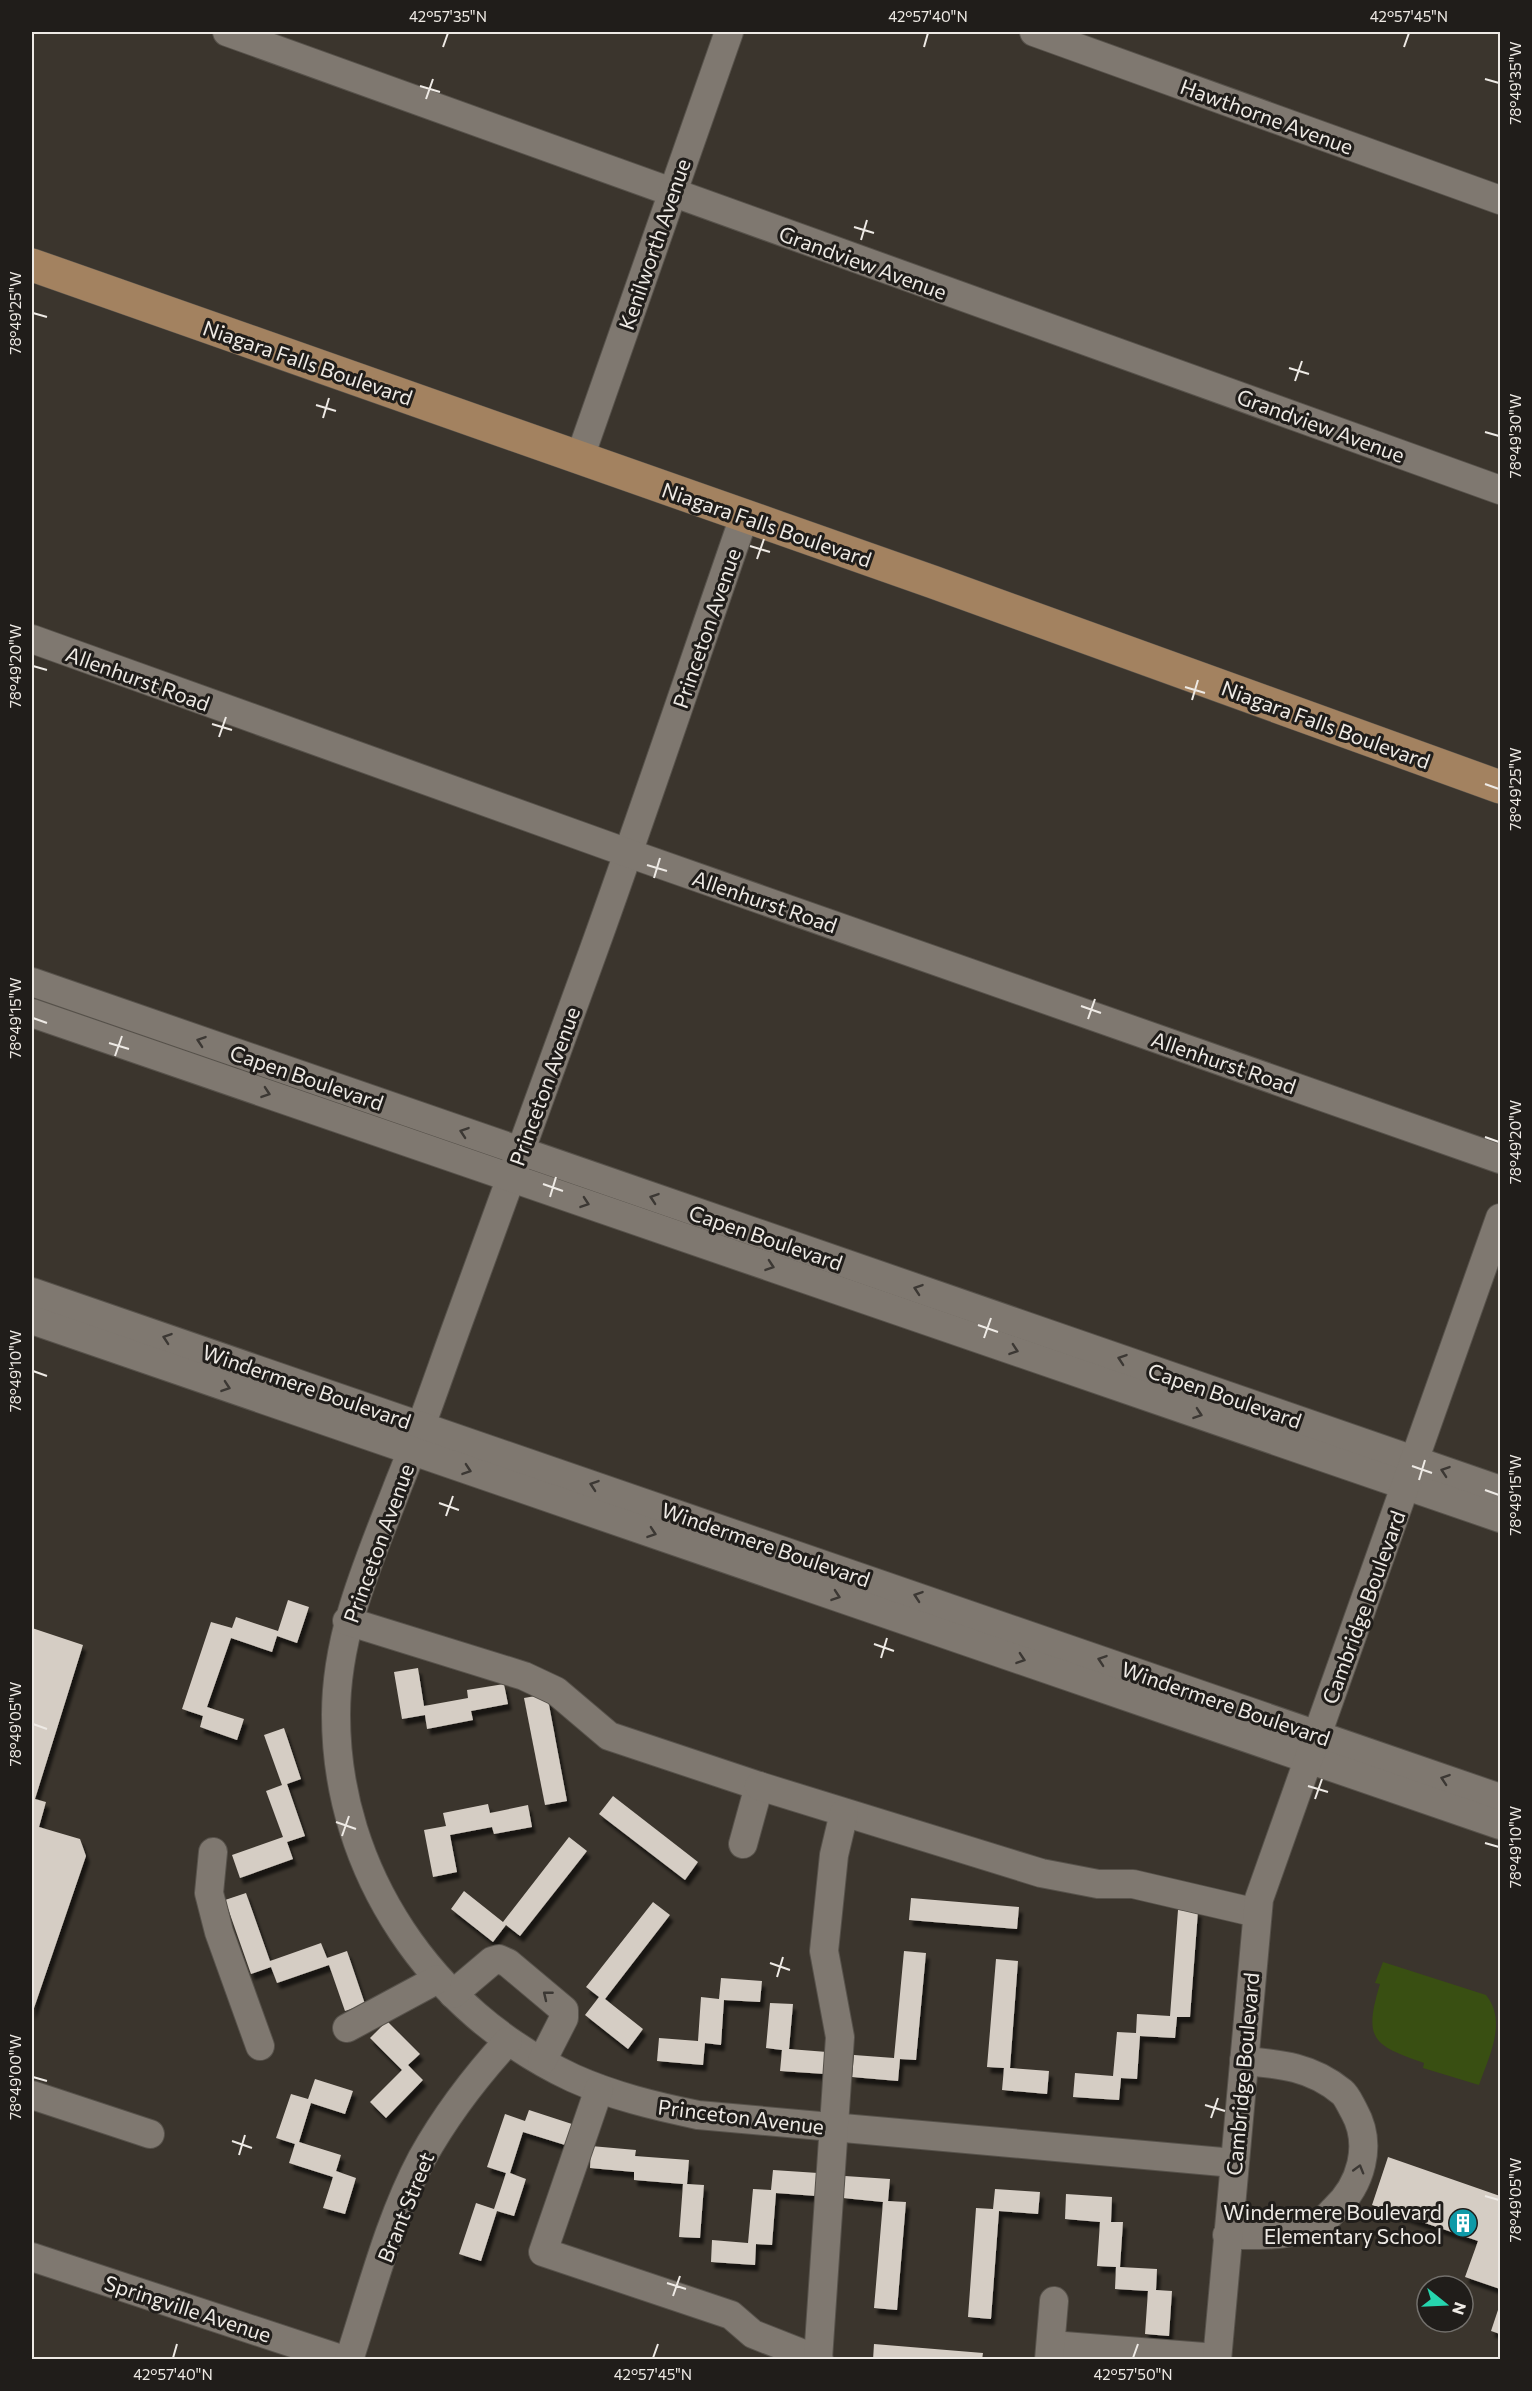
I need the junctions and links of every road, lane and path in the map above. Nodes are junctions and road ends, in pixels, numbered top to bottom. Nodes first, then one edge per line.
1 (227, 32) edge
2 (729, 32) edge
3 (1034, 32) edge
4 (672, 194) junction
5 (1500, 200) edge
6 (32, 265) edge
7 (580, 457) junction
8 (1500, 490) edge
9 (744, 517) junction
10 (32, 639) edge
11 (1500, 787) edge
12 (628, 853) junction
13 (32, 982) edge
14 (71, 995) junction
15 (32, 1013) edge
16 (60, 1023) junction
17 (1500, 1159) edge
18 (515, 1164) junction
19 (1500, 1218) edge
20 (32, 1292) edge
21 (32, 1320) edge
22 (107, 1332) junction
23 (417, 1438) junction
24 (1411, 1473) junction
25 (1500, 1490) edge
26 (1500, 1518) edge
27 (347, 1621) junction
28 (1313, 1746) junction
29 (759, 1786) junction
30 (1500, 1798) edge
31 (844, 1813) junction
32 (1500, 1825) edge
33 (743, 1844) dead end
34 (213, 1852) dead end
35 (1257, 1913) junction
36 (445, 1987) junction
37 (346, 2028) dead end
38 (508, 2041) junction
39 (260, 2046) dead end
40 (542, 2061) junction
41 (1244, 2061) junction
42 (599, 2089) junction
43 (32, 2095) edge
44 (835, 2127) junction
45 (150, 2134) dead end
46 (1234, 2163) junction
47 (1227, 2235) junction
48 (32, 2257) edge
49 (1054, 2301) dead end
50 (1050, 2352) edge
51 (819, 2359) edge
52 (1217, 2359) edge
53 (344, 2360) edge
54 (349, 2360) edge

1 - 4 street, Grandview Avenue
2 - 4 street, Kenilworth Avenue
3 - 5 street, Hawthorne Avenue
4 - 7 street, Kenilworth Avenue
4 - 8 street, Grandview Avenue
6 - 7 main road, Niagara Falls Boulevard
7 - 9 main road, Niagara Falls Boulevard
9 - 11 main road, Niagara Falls Boulevard
9 - 12 street, Princeton Avenue
10 - 12 street, Allenhurst Road
12 - 17 street, Allenhurst Road
12 - 18 street, Princeton Avenue
13 - 14 street, Capen Boulevard
14 - 16 street
18 -> 14 street, Capen Boulevard
15 - 16 street, Capen Boulevard
16 -> 18 street, Capen Boulevard
18 - 23 street, Princeton Avenue
18 - 24 street, Capen Boulevard
19 - 24 street, Cambridge Boulevard
20 - 22 street, Windermere Boulevard
21 - 22 street, Windermere Boulevard
22 - 23 street, Windermere Boulevard
23 - 27 street, Princeton Avenue
23 - 28 street, Windermere Boulevard
25 -> 24 street, Capen Boulevard
24 - 26 street, Capen Boulevard
24 - 28 street, Cambridge Boulevard
27 - 29 street
27 - 36 street, Princeton Avenue
30 -> 28 street, Windermere Boulevard
28 - 32 street, Windermere Boulevard
28 - 35 street, Cambridge Boulevard
29 - 31 street
29 - 33 street
31 - 35 street
31 - 44 street
34 - 39 street
35 - 41 street, Cambridge Boulevard
36 - 37 street
36 - 38 street, Princeton Avenue
40 -> 36 street
38 - 40 street, Princeton Avenue
38 - 54 street, Brant Street
40 - 42 street, Princeton Avenue
41 - 46 street, Cambridge Boulevard
47 -> 41 street
42 - 44 street, Princeton Avenue
42 - 51 street
43 - 45 street
44 - 46 street, Princeton Avenue
44 - 51 street
46 - 47 street, Cambridge Boulevard
47 - 52 street, Cambridge Boulevard
48 - 53 street, Springville Avenue
49 - 50 street
50 - 52 street

